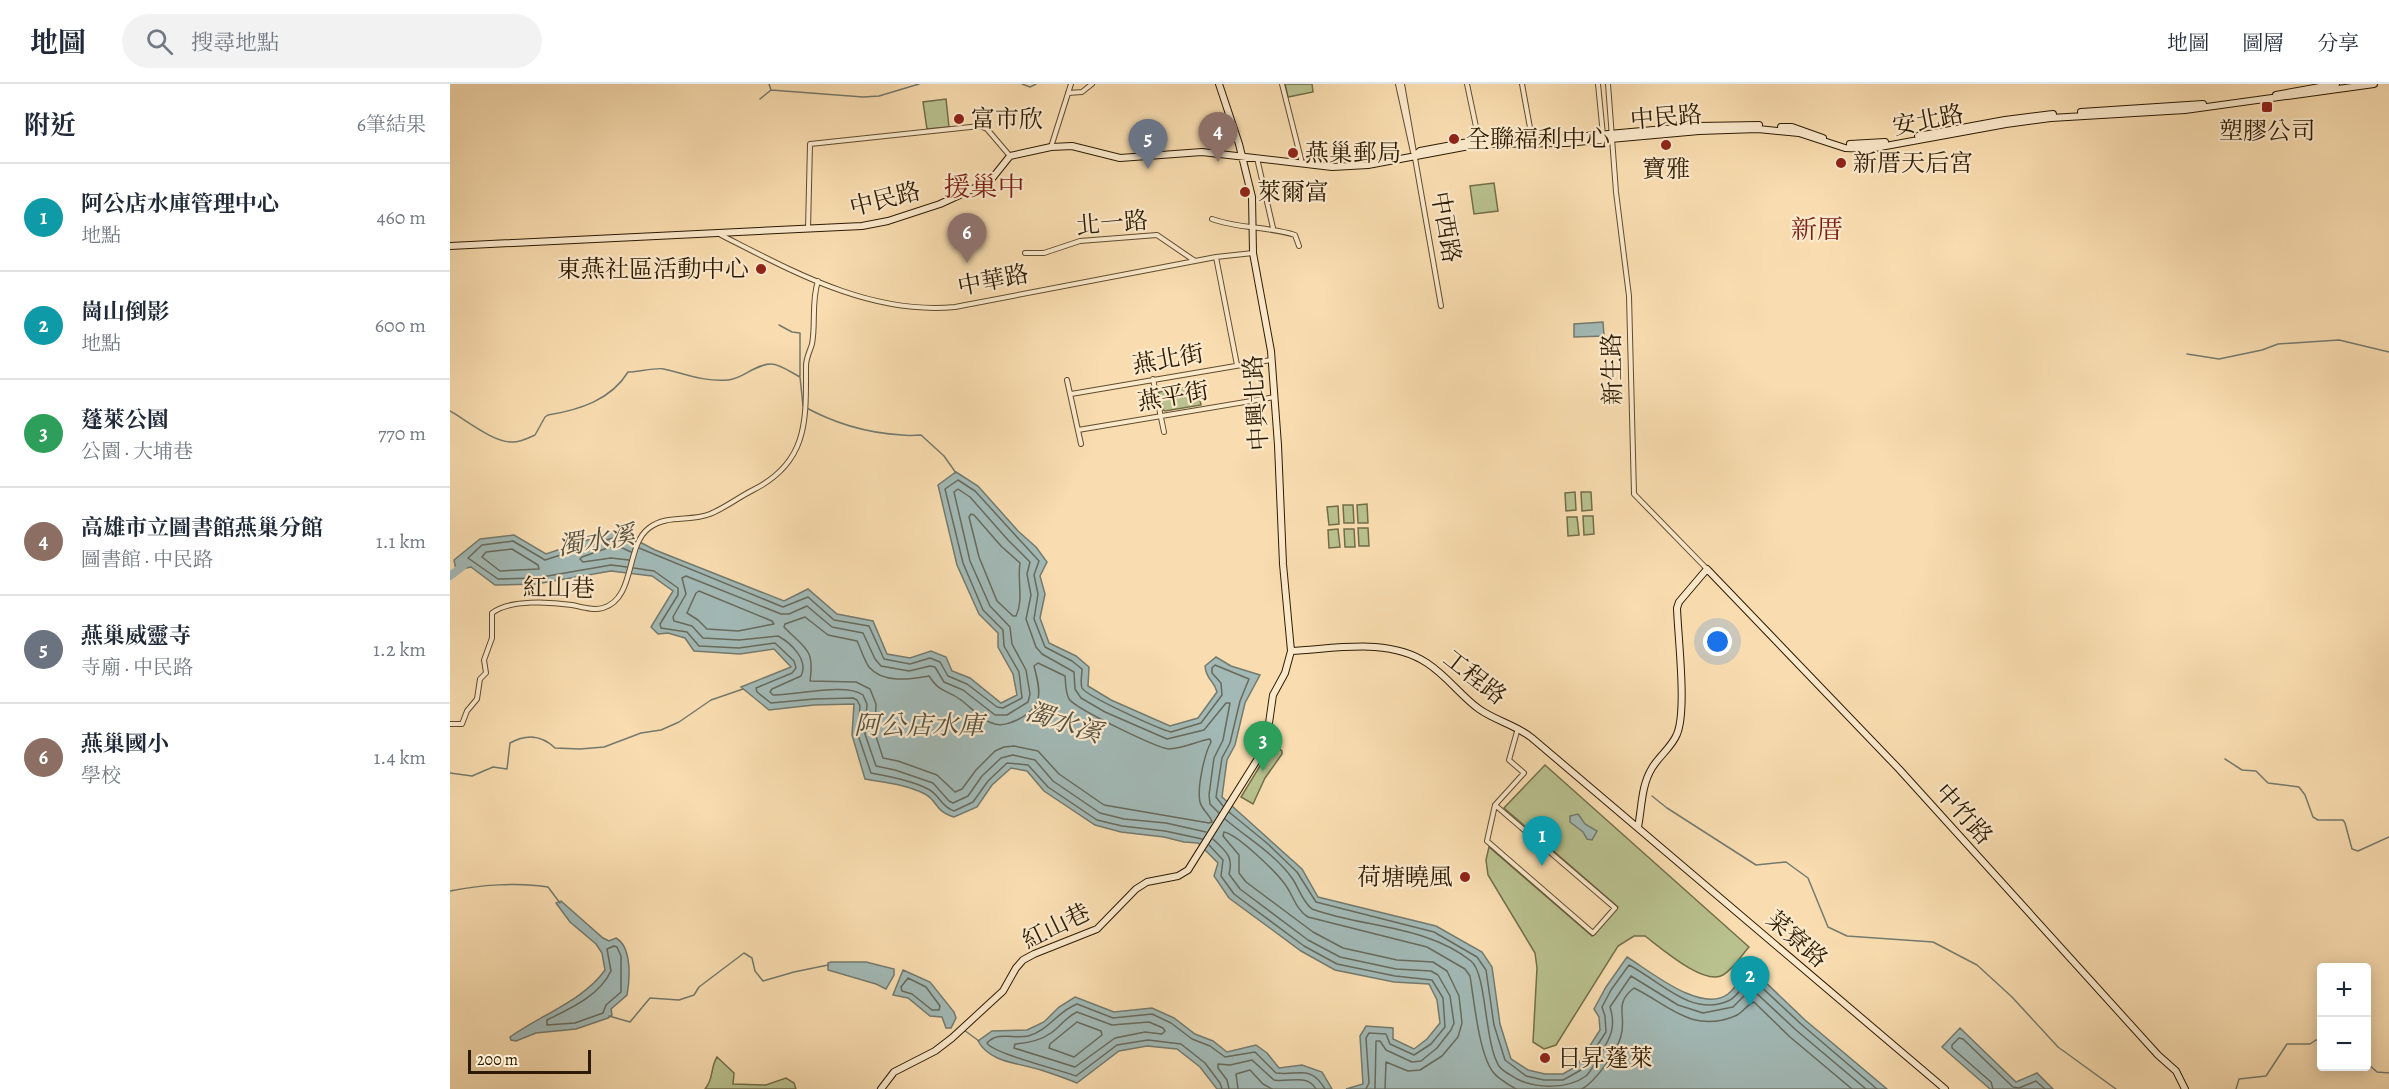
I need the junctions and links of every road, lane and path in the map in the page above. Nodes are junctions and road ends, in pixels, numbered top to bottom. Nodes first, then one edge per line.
1 (1071, 84) edge
2 (1092, 84) edge
3 (1220, 84) edge
4 (1282, 84) edge
5 (1400, 84) edge
6 (1467, 84) edge
7 (1522, 84) edge
8 (1598, 84) edge
9 (1608, 84) edge
10 (2336, 84) edge
11 (2374, 84) edge
12 (1068, 93) junction
13 (1806, 133) joint
14 (1603, 136) junction
15 (1612, 137) junction
16 (1812, 139) joint
17 (1480, 142) junction
18 (1532, 143) junction
19 (1051, 147) junction
20 (1241, 155) junction
21 (1415, 155) junction
22 (1010, 156) junction
23 (1257, 157) junction
24 (1302, 163) junction
25 (1212, 219) dead end
26 (1253, 227) junction
27 (1273, 228) junction
28 (808, 230) junction
29 (717, 233) junction
30 (450, 246) edge
31 (1299, 246) dead end
32 (1025, 253) dead end
33 (1253, 253) junction
34 (1216, 257) junction
35 (1196, 261) junction
36 (818, 281) junction
37 (1441, 306) dead end
38 (1271, 360) junction
39 (1237, 365) junction
40 (1067, 380) dead end
41 (1153, 380) junction
42 (1071, 394) junction
43 (1275, 397) junction
44 (1161, 416) junction
45 (1078, 430) junction
46 (1164, 432) dead end
47 (1081, 444) dead end
48 (1707, 569) junction
49 (1291, 651) junction
50 (450, 724) edge
51 (1518, 728) junction
52 (1496, 805) junction
53 (1638, 827) junction
54 (881, 1089) edge
55 (1945, 1089) edge
56 (2185, 1089) edge

1 - 12 street
2 - 12 street
3 - 20 street, 中興北路
4 - 24 street
5 - 21 street, 中西路
6 - 17 street
7 - 18 street
8 - 14 street
9 - 15 street, 新生路
10 - 13 street, 安北路
11 - 16 street, 安北路
12 - 19 street
13 - 15 street, 中民路
14 - 15 street, 中民路
14 - 18 street, 中民路
15 - 16 street, 中民路
15 - 18 street, 中民路
15 - 48 street, 新生路
17 - 18 street, 中民路
17 - 21 street, 中民路
19 - 20 street, 中民路
19 - 22 street, 中民路
20 - 23 street, 中民路
20 - 26 street, 中興北路
21 - 24 street, 中民路
21 - 37 street, 中西路
22 - 28 street, 中民路
22 - 28 street
23 - 24 street, 中民路
23 - 27 street
25 - 26 street
26 - 27 street
26 - 33 street, 中興北路
27 - 31 street
28 - 29 street, 中民路
29 - 30 street, 中民路
29 - 36 street, 中華路
32 - 35 street, 北一路
33 - 34 street, 中華路
33 - 38 street, 中興北路
34 - 35 street, 中華路
34 - 39 street
35 - 36 street, 中華路
36 - 50 street, 紅山巷
38 - 39 street, 燕北街
38 - 43 street, 中興北路
39 - 41 street, 燕北街
40 - 42 street
41 - 42 street, 燕北街
41 - 44 street
42 - 45 street
43 - 44 street, 燕平街
43 - 49 street, 中興北路
44 - 45 street, 燕平街
44 - 46 street
45 - 47 street
48 - 53 street
48 - 56 street, 中竹路
49 - 51 street, 工程路
49 - 54 street, 紅山巷
51 - 52 street
51 - 53 street, 工程路
52 - 52 street
53 - 55 street, 菜寮路

